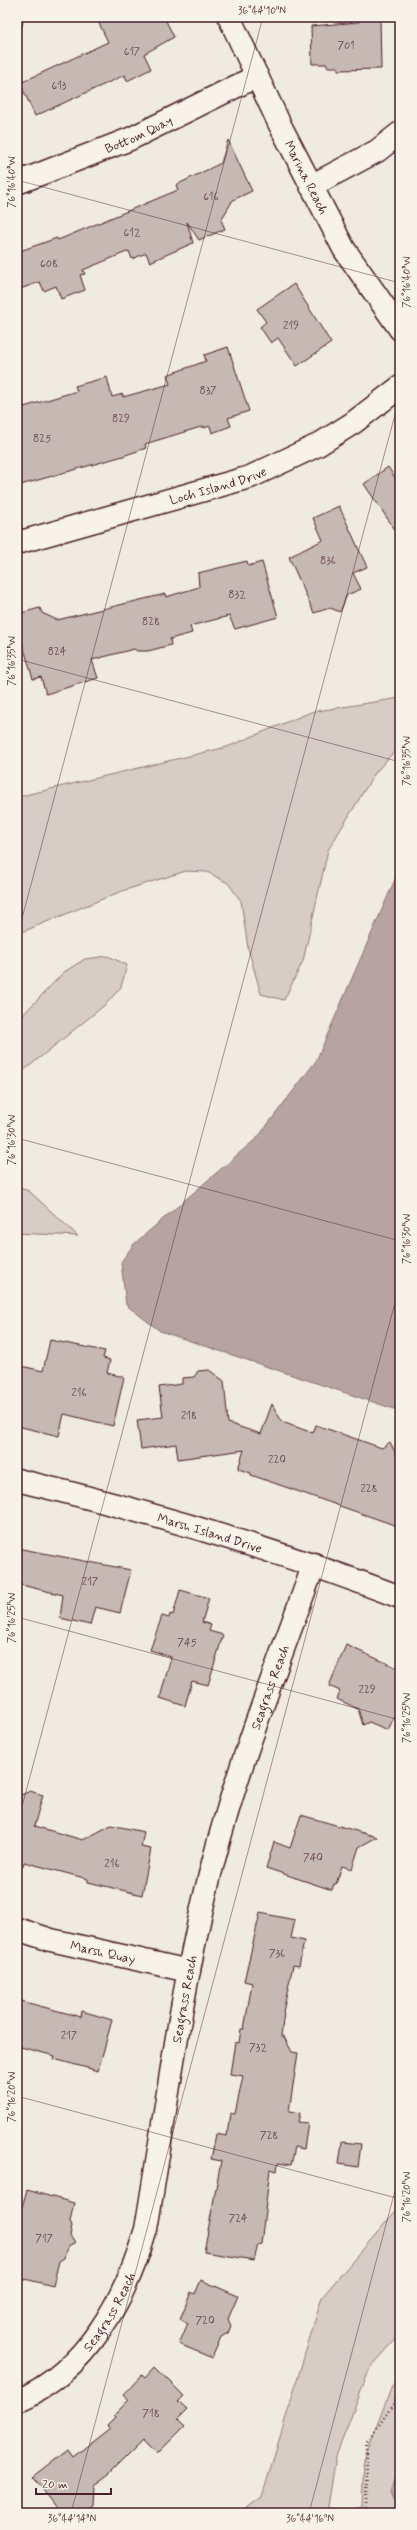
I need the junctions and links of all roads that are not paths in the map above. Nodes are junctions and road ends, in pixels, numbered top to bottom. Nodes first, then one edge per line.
1 (229, 17) edge
2 (257, 76) junction
3 (400, 133) edge
4 (17, 184) edge
5 (311, 186) junction
6 (400, 329) edge
7 (400, 387) edge
8 (17, 543) edge
9 (17, 1480) edge
10 (314, 1564) junction
11 (400, 1597) edge
12 (17, 1929) edge
13 (189, 1971) junction
14 (17, 2401) edge

1 - 2 street, Marina Reach
2 - 4 street, Bottom Quay
2 - 5 street, Marina Reach
3 - 5 street
5 - 6 street, Marina Reach
7 - 8 street, Loch Island Drive
9 - 10 street, Marsh Island Drive
10 - 11 street, Marsh Island Drive
10 - 13 street, Seagrass Reach
12 - 13 street, Marsh Quay
13 - 14 street, Seagrass Reach

